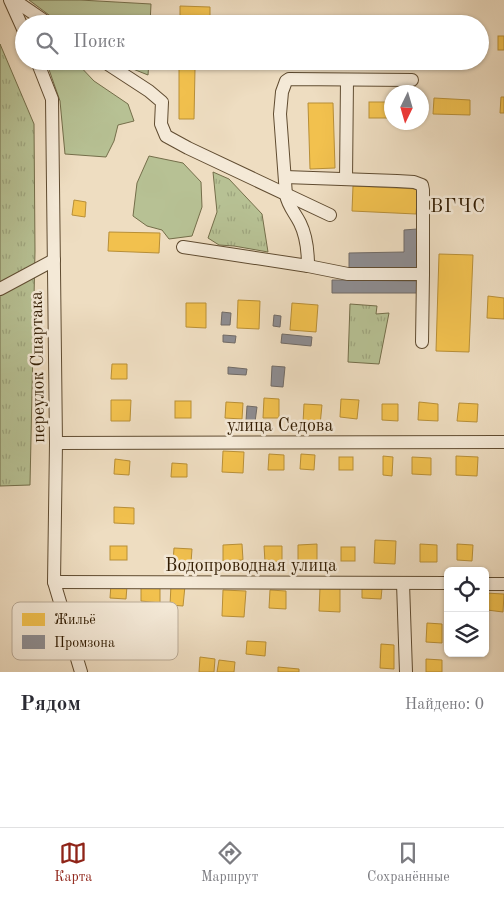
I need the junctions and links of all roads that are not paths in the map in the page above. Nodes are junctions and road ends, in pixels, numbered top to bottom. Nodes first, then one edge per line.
1 (10, 0) edge
2 (14, 0) edge
3 (17, 15) edge
4 (36, 15) edge
5 (41, 70) edge
6 (117, 70) edge
7 (347, 80) junction
8 (412, 80) dead end
9 (285, 177) junction
10 (346, 179) junction
11 (286, 195) junction
12 (330, 216) dead end
13 (183, 246) dead end
14 (54, 260) junction
15 (308, 266) junction
16 (423, 274) junction
17 (0, 289) edge
18 (422, 342) dead end
19 (504, 442) edge
20 (56, 443) junction
21 (54, 582) junction
22 (403, 583) junction
23 (444, 583) edge
24 (489, 584) edge
25 (504, 584) edge
26 (60, 602) edge
27 (77, 660) edge
28 (81, 672) edge
29 (406, 672) edge

1 - 3 street
2 - 4 street
5 - 14 street, переулок Спартака
6 - 11 street
7 - 8 street
7 - 9 street
7 - 10 street
9 - 10 street
9 - 11 street
10 - 16 street
11 - 12 street
11 - 15 street
13 - 15 street
14 - 17 street
14 - 20 street, переулок Спартака
15 - 16 street
16 - 18 street
19 - 20 street, улица Седова
20 - 21 street, переулок Спартака
21 - 22 street, Водопроводная улица
21 - 26 street, переулок Спартака
22 - 23 street, Водопроводная улица
22 - 29 street
24 - 25 street
27 - 28 street, переулок Спартака

